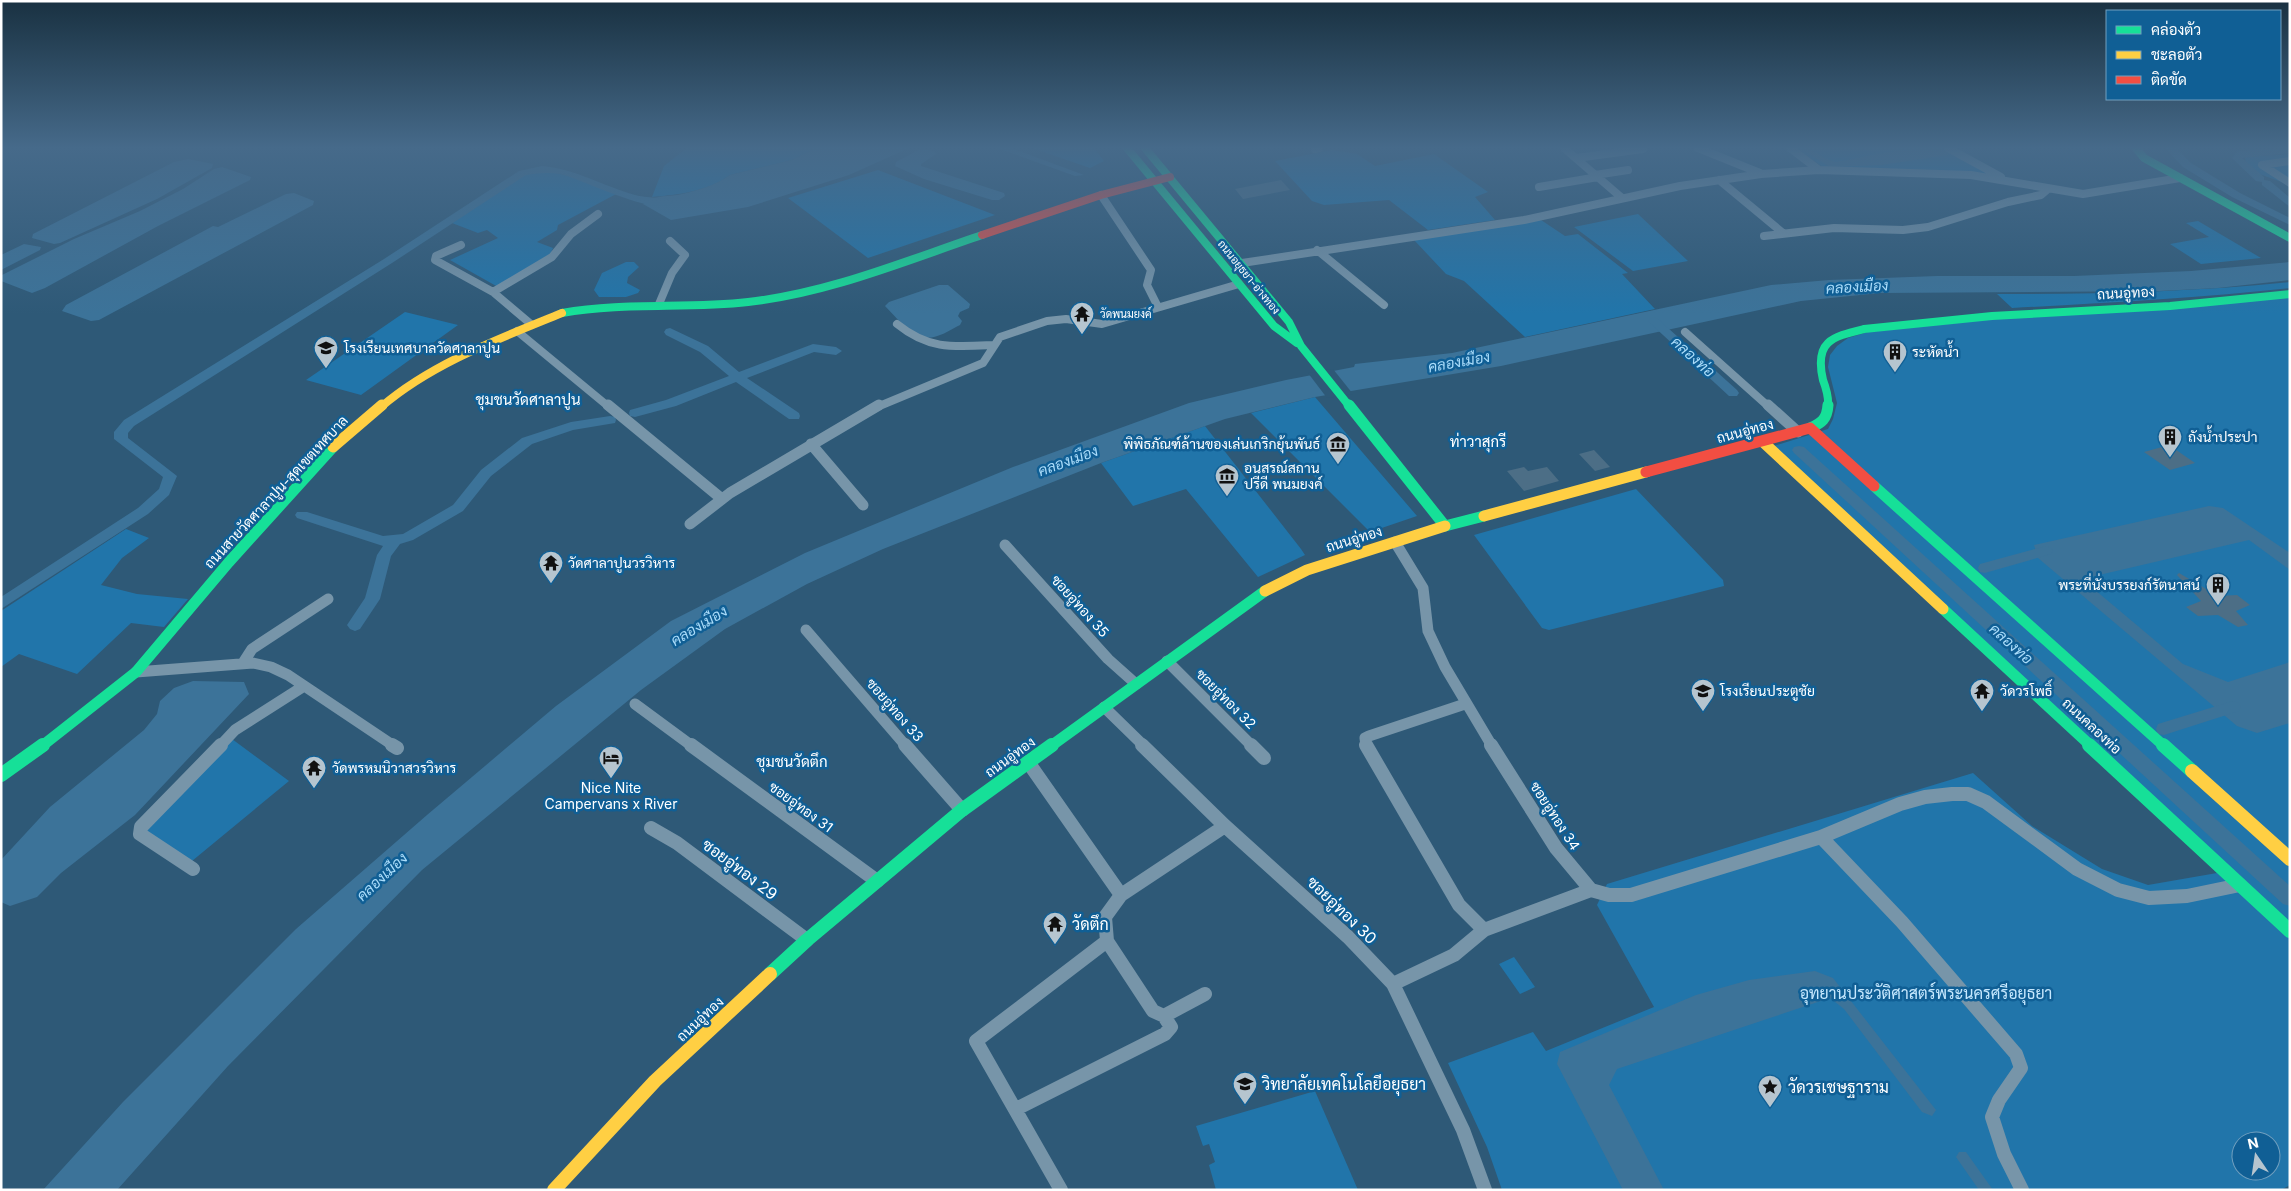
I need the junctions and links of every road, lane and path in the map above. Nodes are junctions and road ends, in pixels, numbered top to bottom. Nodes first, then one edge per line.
1 (1078, 204) edge
2 (1106, 204) edge
3 (1173, 204) edge
4 (1192, 204) edge
5 (1597, 204) edge
6 (1747, 204) edge
7 (2003, 204) edge
8 (2227, 204) edge
9 (598, 214) dead end
10 (1783, 233) junction
11 (1764, 236) dead end
12 (2290, 238) edge
13 (670, 240) dead end
14 (461, 245) dead end
15 (1317, 250) junction
16 (1242, 263) junction
17 (1239, 284) junction
18 (493, 292) junction
19 (2290, 294) edge
20 (660, 304) junction
21 (1384, 305) dead end
22 (1158, 307) junction
23 (897, 324) dead end
24 (532, 325) junction
25 (517, 331) junction
26 (1685, 332) dead end
27 (993, 345) junction
28 (1301, 346) junction
29 (1810, 428) junction
30 (1798, 432) junction
31 (1763, 442) junction
32 (811, 444) junction
33 (722, 498) junction
34 (863, 505) dead end
35 (690, 524) dead end
36 (1445, 526) junction
37 (1395, 542) junction
38 (1005, 545) dead end
39 (328, 599) dead end
40 (806, 630) dead end
41 (1167, 661) junction
42 (243, 663) junction
43 (136, 672) junction
44 (1136, 684) junction
45 (304, 686) junction
46 (635, 704) dead end
47 (1466, 704) junction
48 (1104, 707) junction
49 (397, 748) dead end
50 (1264, 758) dead end
51 (1028, 762) junction
52 (1, 775) edge
53 (962, 810) junction
54 (1225, 826) junction
55 (651, 828) dead end
56 (1821, 837) junction
57 (2290, 859) edge
58 (193, 869) dead end
59 (877, 881) junction
60 (2240, 885) junction
61 (1591, 890) junction
62 (1120, 895) junction
63 (1484, 930) junction
64 (2290, 931) edge
65 (807, 940) junction
66 (1107, 941) junction
67 (1393, 984) junction
68 (1204, 994) dead end
69 (1164, 1016) junction
70 (1016, 1109) junction
71 (554, 1190) edge
72 (1061, 1190) edge
73 (1485, 1190) edge
74 (2022, 1190) edge

1 - 20 main road, ถนนสายวัดศาลาปูน-สุดเขตเทศบาล
2 - 22 street
3 - 17 main road, ถนนอยุธยา-อ่างทอง
4 - 16 main road, ถนนอยุธยา-อ่างทอง
5 - 15 street
6 - 10 street
7 - 10 street
8 - 12 main road
9 - 18 street
10 - 11 street
13 - 20 street
14 - 18 street
15 - 16 street
15 - 21 street
16 - 28 main road, ถนนอยุธยา-อ่างทอง
17 - 22 street
17 - 28 main road, ถนนอยุธยา-อ่างทอง
18 - 24 street
19 - 29 main road, ถนนอู่ทอง
20 - 24 main road, ถนนสายวัดศาลาปูน-สุดเขตเทศบาล
22 - 27 street
23 - 27 street
24 - 25 main road, ถนนสายวัดศาลาปูน-สุดเขตเทศบาล
25 - 33 street
25 - 43 main road, ถนนสายวัดศาลาปูน-สุดเขตเทศบาล
26 - 30 street
27 - 32 street
28 - 36 main road, ถนนอยุธยา-อ่างทอง
29 - 30 main road, ถนนอู่ทอง
29 - 57 main road
30 - 31 main road, ถนนอู่ทอง
31 - 36 main road, ถนนอู่ทอง
31 - 60 main road, ถนนคลองท่อ
32 - 33 street
32 - 34 street
33 - 35 street
36 - 37 main road, ถนนอู่ทอง
37 - 41 main road, ถนนอู่ทอง
37 - 47 street, ซอยอู่ทอง 34
38 - 44 street, ซอยอู่ทอง 35
39 - 42 street
40 - 53 street, ซอยอู่ทอง 33
41 - 44 main road, ถนนอู่ทอง
41 - 50 street, ซอยอู่ทอง 32
42 - 43 street
42 - 45 street
43 - 52 main road, ถนนสายวัดศาลาปูน-สุดเขตเทศบาล
44 - 48 main road, ถนนอู่ทอง
45 - 49 street
45 - 58 street
46 - 59 street, ซอยอู่ทอง 31
47 - 61 street, ซอยอู่ทอง 34
47 - 63 street
48 - 51 main road, ถนนอู่ทอง
48 - 54 street, ซอยอู่ทอง 30
51 - 53 main road, ถนนอู่ทอง
51 - 62 street
53 - 59 main road, ถนนอู่ทอง
54 - 62 street
54 - 67 street, ซอยอู่ทอง 30
55 - 65 street, ซอยอู่ทอง 29
56 - 60 street
56 - 61 street
56 - 74 street
59 - 65 main road, ถนนอู่ทอง
60 - 64 main road, ถนนคลองท่อ
61 - 63 street
62 - 66 street
63 - 67 street
65 - 71 main road, ถนนอู่ทอง
66 - 69 street
66 - 70 street
67 - 73 street, ซอยอู่ทอง 30
68 - 69 street
69 - 70 street
70 - 72 street

